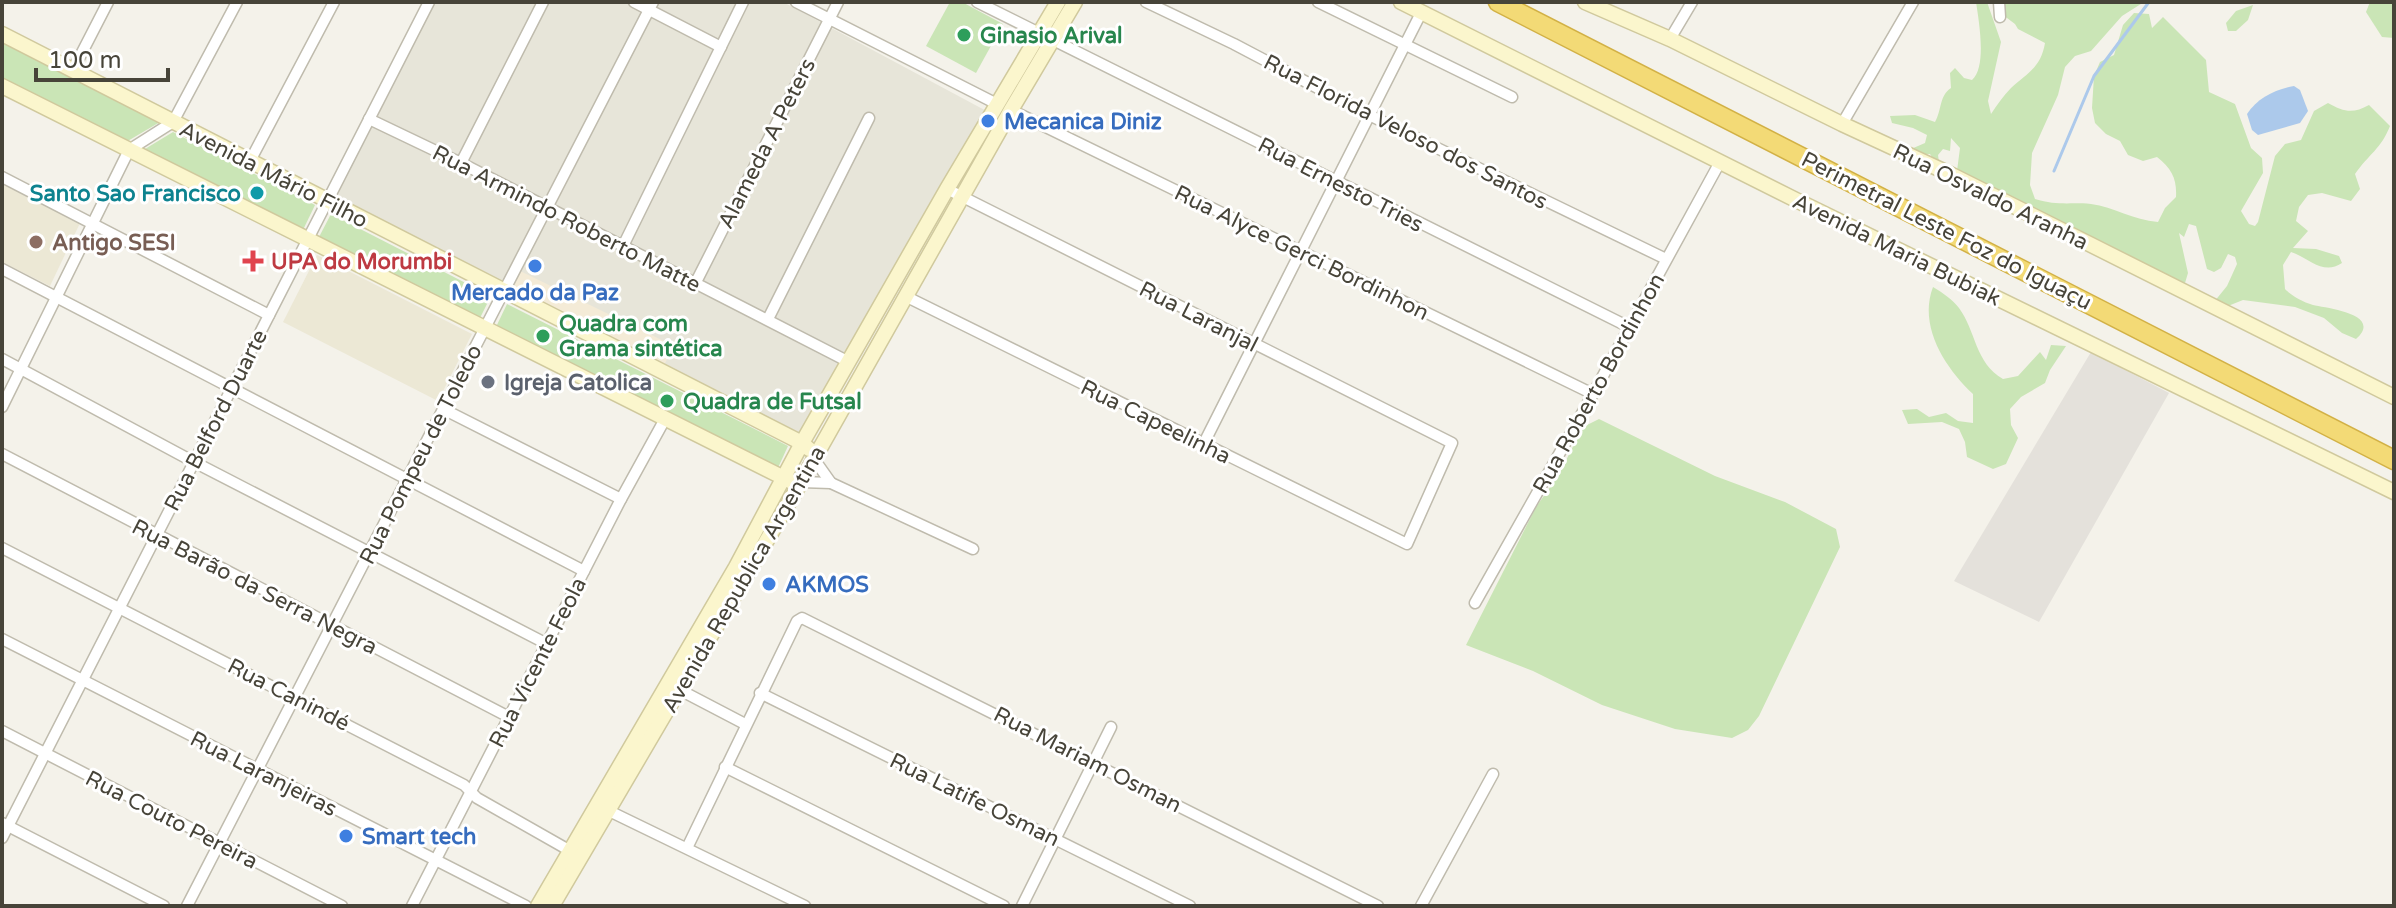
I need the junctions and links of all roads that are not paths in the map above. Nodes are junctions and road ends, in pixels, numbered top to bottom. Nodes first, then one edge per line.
1 (108, 2) edge
2 (237, 2) edge
3 (334, 2) edge
4 (429, 2) edge
5 (543, 2) edge
6 (634, 2) edge
7 (743, 2) edge
8 (796, 2) edge
9 (838, 2) edge
10 (977, 2) edge
11 (1058, 2) edge
12 (1075, 2) edge
13 (1146, 2) edge
14 (1318, 2) edge
15 (1401, 2) edge
16 (1498, 2) edge
17 (1585, 2) edge
18 (1692, 2) edge
19 (1913, 2) edge
20 (1999, 2) edge
21 (651, 6) edge
22 (1422, 11) junction
23 (2000, 17) dead end
24 (830, 19) junction
25 (1040, 33) junction
26 (2, 34) edge
27 (1054, 39) junction
28 (1670, 39) junction
29 (1405, 44) junction
30 (721, 47) junction
31 (73, 70) junction
32 (2, 86) edge
33 (1512, 97) dead end
34 (1004, 107) junction
35 (1369, 115) junction
36 (869, 118) dead end
37 (369, 119) junction
38 (173, 122) junction
39 (1842, 124) junction
40 (129, 150) junction
41 (250, 161) junction
42 (1720, 162) junction
43 (461, 163) junction
44 (2, 177) edge
45 (1335, 181) junction
46 (947, 189) junction
47 (962, 196) junction
48 (327, 201) junction
49 (547, 209) junction
50 (92, 222) junction
51 (308, 239) junction
52 (623, 246) junction
53 (1301, 250) junction
54 (1666, 259) junction
55 (2, 269) edge
56 (695, 284) junction
57 (504, 292) junction
58 (55, 296) junction
59 (905, 296) junction
60 (269, 315) junction
61 (768, 319) junction
62 (1629, 327) junction
63 (485, 328) junction
64 (1254, 344) junction
65 (2, 359) edge
66 (849, 362) junction
67 (22, 369) junction
68 (232, 387) junction
69 (1593, 394) junction
70 (2394, 397) edge
71 (2, 407) edge
72 (443, 409) junction
73 (665, 419) junction
74 (802, 443) junction
75 (1203, 445) junction
76 (2, 454) edge
77 (814, 459) junction
78 (2394, 460) edge
79 (194, 462) junction
80 (784, 479) junction
81 (407, 480) junction
82 (801, 482) junction
83 (831, 483) junction
84 (2394, 492) edge
85 (621, 499) junction
86 (156, 536) junction
87 (1407, 544) joint
88 (2, 548) edge
89 (973, 549) dead end
90 (369, 553) junction
91 (584, 571) junction
92 (1475, 603) dead end
93 (120, 608) junction
94 (332, 626) junction
95 (2, 639) edge
96 (547, 644) junction
97 (82, 681) junction
98 (678, 689) junction
99 (760, 693) junction
100 (295, 697) junction
101 (509, 717) junction
102 (745, 724) junction
103 (1111, 727) dead end
104 (2, 731) edge
105 (45, 753) junction
106 (1094, 762) junction
107 (725, 767) junction
108 (257, 771) junction
109 (1493, 774) dead end
110 (470, 791) junction
111 (603, 808) junction
112 (5, 825) edge
113 (2, 838) edge
114 (1056, 839) junction
115 (220, 843) junction
116 (687, 848) junction
117 (570, 849) junction
118 (435, 858) junction
119 (577, 863) junction
120 (164, 906) edge
121 (187, 906) edge
122 (342, 906) edge
123 (412, 906) edge
124 (526, 906) edge
125 (538, 906) edge
126 (552, 906) edge
127 (805, 906) edge
128 (1004, 906) edge
129 (1022, 906) edge
130 (1190, 906) edge
131 (1378, 906) edge
132 (1421, 906) edge

1 - 31 street
2 - 38 street
3 - 41 street
4 - 37 street, Rua Belford Duarte
5 - 43 street
6 - 21 street
7 - 30 street
8 - 24 street, Rua Alyce Gerci Bordinhon
9 - 24 street, Alameda A Peters
10 - 25 street, Rua Ernesto Tries
11 - 25 street, Avenida Republica Argentina
12 - 27 street, Avenida Republica Argentina
13 - 35 street, Rua Florida Veloso dos Santos
14 - 29 street
15 - 22 street, Avenida Maria Bubiak
16 - 78 highway, Perimetral Leste Foz do Iguaçu
17 - 28 street, Rua Osvaldo Aranha
18 - 28 street
19 - 39 street
20 - 23 street
21 - 30 street
21 - 49 street, Rua Pompeu de Toledo
22 - 29 street
22 - 42 street, Avenida Maria Bubiak
24 - 34 street, Rua Alyce Gerci Bordinhon
24 - 56 street, Alameda A Peters
25 - 27 street, Rua Ernesto Tries
25 - 34 street, Avenida Republica Argentina
26 - 31 street, Avenida Mário Filho
27 - 34 street, Avenida Republica Argentina
27 - 45 street, Rua Ernesto Tries
28 - 39 street, Rua Osvaldo Aranha
29 - 33 street
29 - 35 street
30 - 52 street
31 - 38 street, Avenida Mário Filho
32 - 40 street, Avenida Mário Filho
34 - 46 street, Avenida Republica Argentina
34 - 47 street, Avenida Republica Argentina
34 - 53 street, Rua Alyce Gerci Bordinhon
35 - 45 street
35 - 54 street, Rua Florida Veloso dos Santos
36 - 61 street
37 - 43 street, Rua Armindo Roberto Matte
37 - 48 street, Rua Belford Duarte
38 - 40 street
38 - 41 street, Avenida Mário Filho
39 - 70 street, Rua Osvaldo Aranha
40 - 50 street
40 - 51 street, Avenida Mário Filho
41 - 48 street, Avenida Mário Filho
42 - 54 street, Rua Roberto Bordinhon
42 - 84 street, Avenida Maria Bubiak
43 - 49 street, Rua Armindo Roberto Matte
44 - 50 street
45 - 53 street
45 - 62 street, Rua Ernesto Tries
46 - 47 street, Rua Laranjal
46 - 66 street, Avenida Republica Argentina
47 - 59 street, Avenida Republica Argentina
47 - 64 street, Rua Laranjal
48 - 51 street, Rua Belford Duarte
48 - 57 street, Avenida Mário Filho
49 - 52 street, Rua Armindo Roberto Matte
49 - 57 street, Rua Pompeu de Toledo
50 - 58 street
50 - 60 street
51 - 60 street, Rua Belford Duarte
51 - 63 street, Avenida Mário Filho
52 - 56 street, Rua Armindo Roberto Matte
53 - 64 street
53 - 69 street, Rua Alyce Gerci Bordinhon
54 - 62 street, Rua Roberto Bordinhon
55 - 58 street
56 - 61 street, Rua Armindo Roberto Matte
57 - 63 street, Rua Pompeu de Toledo
57 - 74 street, Avenida Mário Filho
58 - 67 street
58 - 68 street
59 - 75 street, Rua Capeelinha
59 - 77 street, Avenida Republica Argentina
60 - 68 street, Rua Belford Duarte
61 - 66 street, Rua Armindo Roberto Matte
62 - 69 street, Rua Roberto Bordinhon
63 - 72 street, Rua Pompeu de Toledo
63 - 73 street, Avenida Mário Filho
64 - 75 street
64 - 87 street, Rua Laranjal
65 - 67 street
66 - 74 street, Avenida Republica Argentina
67 - 71 street
67 - 79 street
68 - 79 street, Rua Belford Duarte
68 - 81 street
69 - 92 street, Rua Roberto Bordinhon
72 - 81 street, Rua Pompeu de Toledo
72 - 85 street
73 - 80 street, Avenida Mário Filho
73 - 85 street, Rua Vicente Feola
74 - 77 street
74 - 80 street, Avenida Republica Argentina
75 - 87 street, Rua Capeelinha
76 - 86 street, Rua Barão da Serra Negra
77 - 82 street, Avenida Republica Argentina
77 - 83 street
79 - 86 street, Rua Belford Duarte
79 - 90 street
80 - 82 street, Avenida Mário Filho
80 - 111 street, Avenida Republica Argentina
81 - 90 street, Rua Pompeu de Toledo
81 - 91 street
82 - 83 street
82 - 98 street, Avenida Republica Argentina
83 - 89 street
85 - 91 street, Rua Vicente Feola
86 - 93 street, Rua Belford Duarte
86 - 94 street, Rua Barão da Serra Negra
88 - 93 street, Rua Canindé
90 - 94 street, Rua Pompeu de Toledo
90 - 96 street
91 - 96 street, Rua Vicente Feola
93 - 97 street, Rua Belford Duarte
93 - 100 street, Rua Canindé
94 - 100 street, Rua Pompeu de Toledo
94 - 101 street, Rua Barão da Serra Negra
95 - 97 street, Rua Laranjeiras
96 - 101 street, Rua Vicente Feola
97 - 105 street, Rua Belford Duarte
97 - 108 street, Rua Laranjeiras
98 - 102 street
98 - 111 street, Avenida Republica Argentina
99 - 102 street
99 - 106 street, Rua Mariam Osman
99 - 114 street, Rua Latife Osman
100 - 108 street, Rua Pompeu de Toledo
100 - 110 street, Rua Canindé
101 - 110 street, Rua Vicente Feola
102 - 107 street
103 - 106 street
104 - 105 street, Rua Couto Pereira
105 - 112 street, Rua Belford Duarte
105 - 115 street, Rua Couto Pereira
106 - 114 street
106 - 131 street, Rua Mariam Osman
107 - 116 street
107 - 128 street
108 - 115 street, Rua Pompeu de Toledo
108 - 118 street, Rua Laranjeiras
109 - 132 street
110 - 117 street, Rua Canindé
110 - 118 street, Rua Vicente Feola
111 - 116 street
111 - 117 street, Avenida Republica Argentina
111 - 119 street, Avenida Republica Argentina
112 - 113 street, Rua Belford Duarte
112 - 120 street
114 - 129 street
114 - 130 street, Rua Latife Osman
115 - 121 street, Rua Pompeu de Toledo
115 - 122 street, Rua Couto Pereira
116 - 127 street
117 - 119 street
117 - 125 street, Avenida Republica Argentina
118 - 123 street, Rua Vicente Feola
118 - 124 street, Rua Laranjeiras
119 - 126 street, Avenida Republica Argentina

